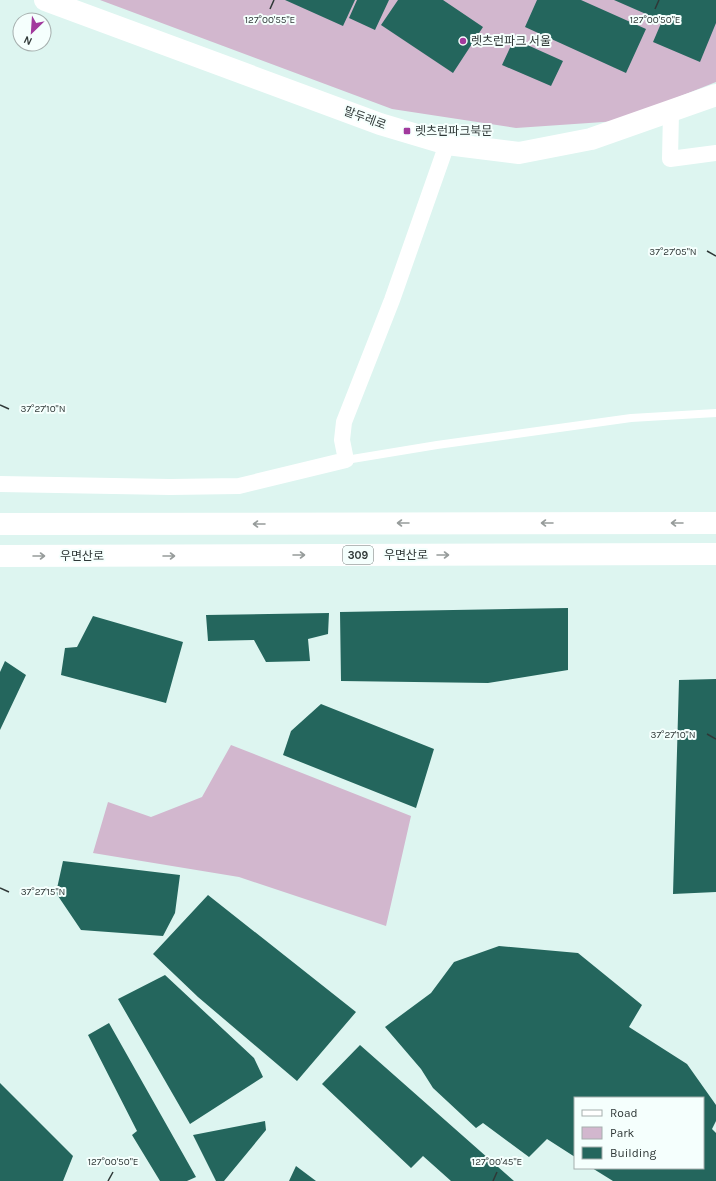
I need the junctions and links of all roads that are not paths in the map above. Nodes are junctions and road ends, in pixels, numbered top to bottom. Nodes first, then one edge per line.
1 (45, 0) edge
2 (716, 95) edge
3 (671, 112) junction
4 (447, 144) junction
5 (716, 153) edge
6 (716, 413) edge
7 (346, 460) junction
8 (0, 484) edge
9 (716, 523) edge
10 (0, 524) edge
11 (716, 554) edge
12 (0, 556) edge

1 - 4 main road, 말두레로
2 - 3 main road, 말두레로
3 - 4 main road, 말두레로
3 - 5 street
4 - 7 street
6 - 7 lane
7 - 8 street
9 -> 10 main road
12 -> 11 main road, 우면산로 / 309

